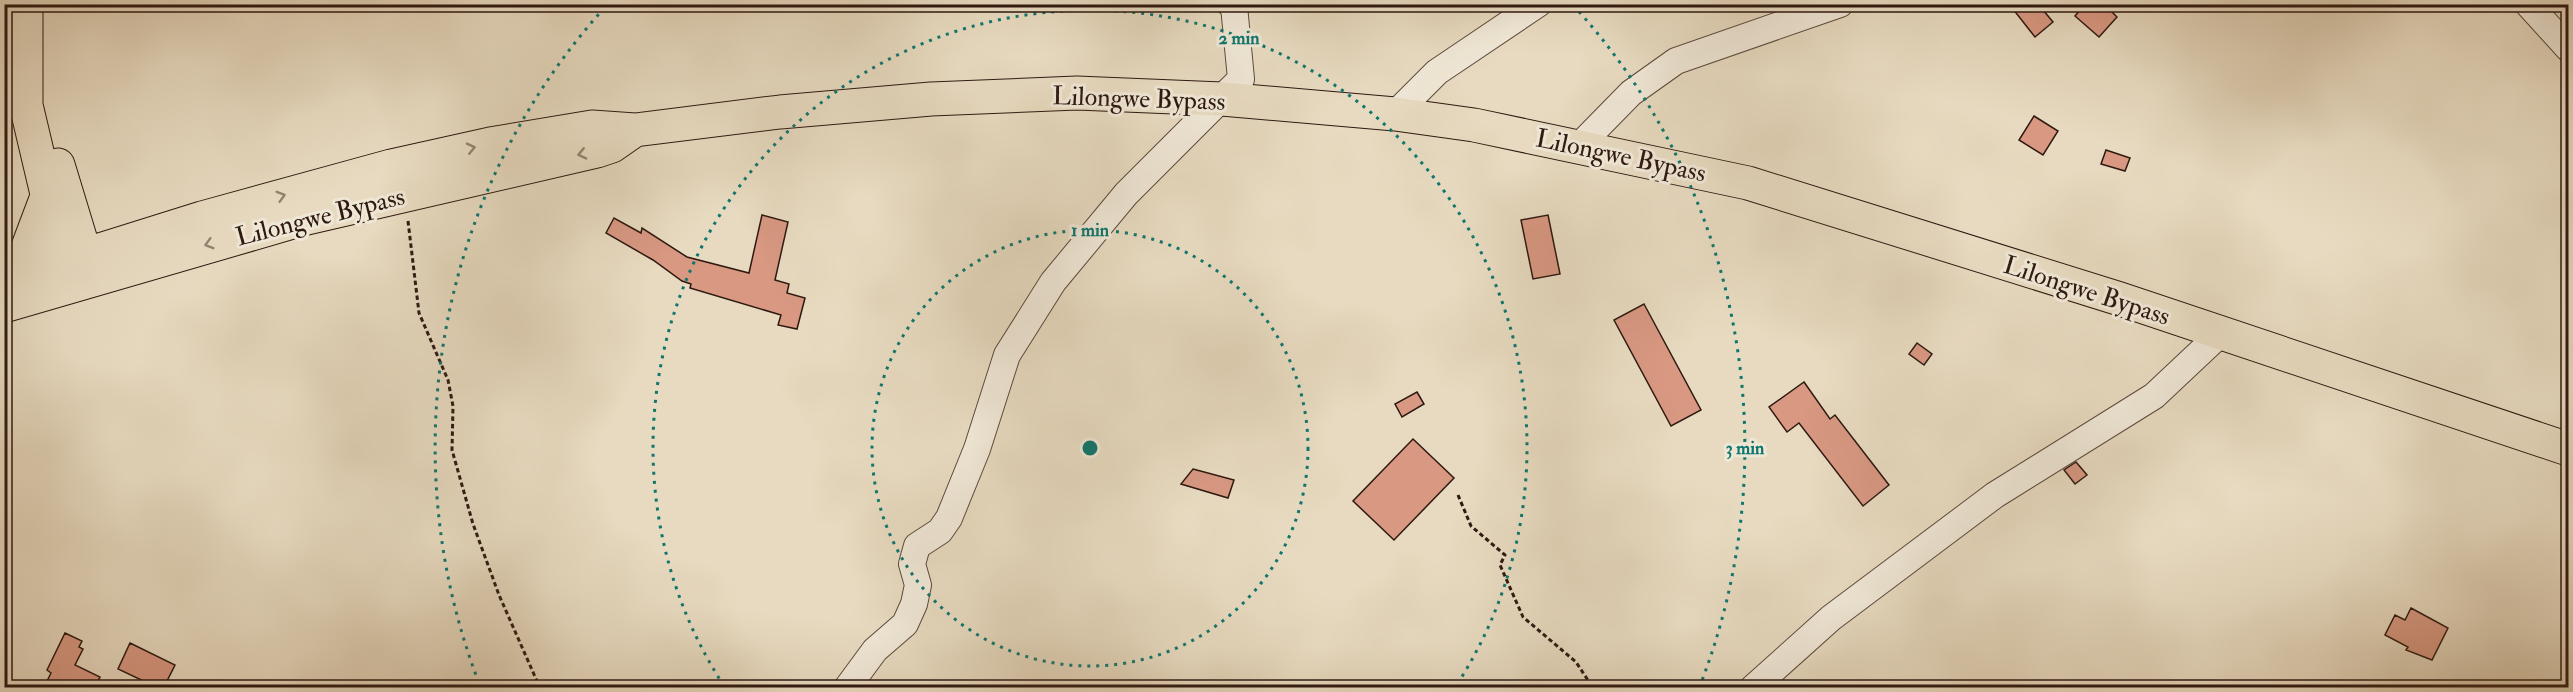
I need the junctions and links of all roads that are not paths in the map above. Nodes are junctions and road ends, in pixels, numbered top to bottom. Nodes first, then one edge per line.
1 (26, 4) edge
2 (1230, 4) edge
3 (1538, 4) edge
4 (1840, 4) edge
5 (2528, 4) edge
6 (2568, 48) edge
7 (25, 64) junction
8 (1222, 99) junction
9 (15, 108) edge
10 (1395, 114) junction
11 (635, 130) junction
12 (1580, 145) junction
13 (57, 196) junction
14 (158, 232) junction
15 (78, 270) junction
16 (4, 271) edge
17 (10, 300) edge
18 (2221, 333) junction
19 (2568, 449) edge
20 (847, 687) edge
21 (1754, 687) edge

1 - 7 main road
2 - 8 street
3 - 10 street
4 - 12 street
5 - 6 street
7 - 9 main road
7 - 13 main road
8 - 10 main road, Lilongwe Bypass
8 - 11 main road, Lilongwe Bypass
8 - 20 street
9 - 13 main road
10 - 12 main road, Lilongwe Bypass
14 -> 11 main road, Lilongwe Bypass
11 -> 15 main road, Lilongwe Bypass
12 - 18 main road, Lilongwe Bypass
13 - 14 main road
13 - 15 main road
13 - 16 main road
14 - 15 main road, Lilongwe Bypass
15 - 17 main road, Lilongwe Bypass
18 - 19 main road, Lilongwe Bypass
18 - 21 street

